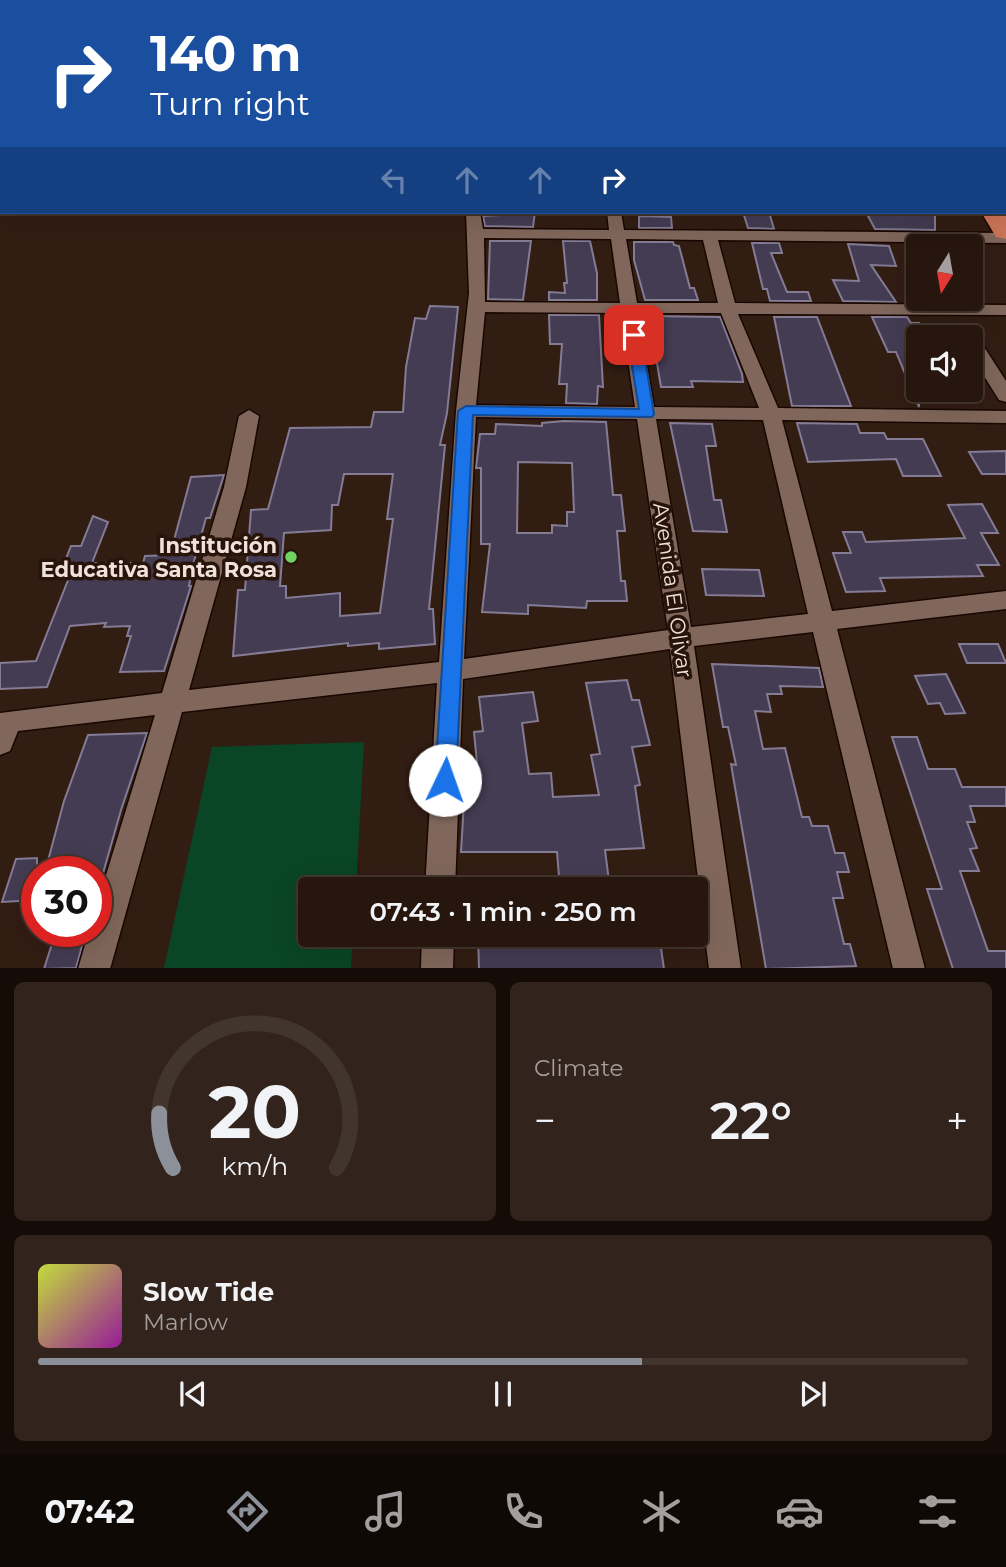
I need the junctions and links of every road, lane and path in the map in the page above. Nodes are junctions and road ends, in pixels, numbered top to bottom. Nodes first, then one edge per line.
1 (472, 214) edge
2 (616, 223) edge
3 (1002, 225) edge
4 (477, 233) junction
5 (942, 234) edge
6 (709, 235) junction
7 (906, 239) edge
8 (478, 307) junction
9 (906, 307) edge
10 (630, 308) junction
11 (984, 308) edge
12 (728, 310) junction
13 (1006, 310) edge
14 (983, 359) edge
15 (1006, 396) edge
16 (466, 411) junction
17 (647, 414) junction
18 (771, 415) junction
19 (249, 416) dead end
20 (1006, 417) edge
21 (1006, 600) edge
22 (822, 621) junction
23 (681, 638) junction
24 (450, 671) junction
25 (171, 701) junction
26 (0, 743) edge
27 (441, 877) edge
28 (438, 947) edge
29 (94, 968) edge
30 (437, 968) edge
31 (725, 968) edge
32 (909, 968) edge

1 - 4 street
2 - 4 street
2 - 6 street
2 - 10 street, Avenida El Olivar
3 - 5 street
4 - 8 street
6 - 7 street
6 - 12 street
8 - 10 street
8 - 16 street
9 - 12 street
10 - 12 street
10 - 17 street, Avenida El Olivar
11 - 13 street
12 - 18 street
14 - 15 street
16 - 17 street
16 - 24 street
17 - 18 street
17 - 23 street, Avenida El Olivar
18 - 20 street
18 - 22 street
19 - 25 street
21 - 22 street
22 - 23 street
22 - 32 street
23 - 24 street
23 - 31 street, Avenida El Olivar
24 - 25 street
24 - 27 street
25 - 26 street
25 - 29 street
28 - 30 street

